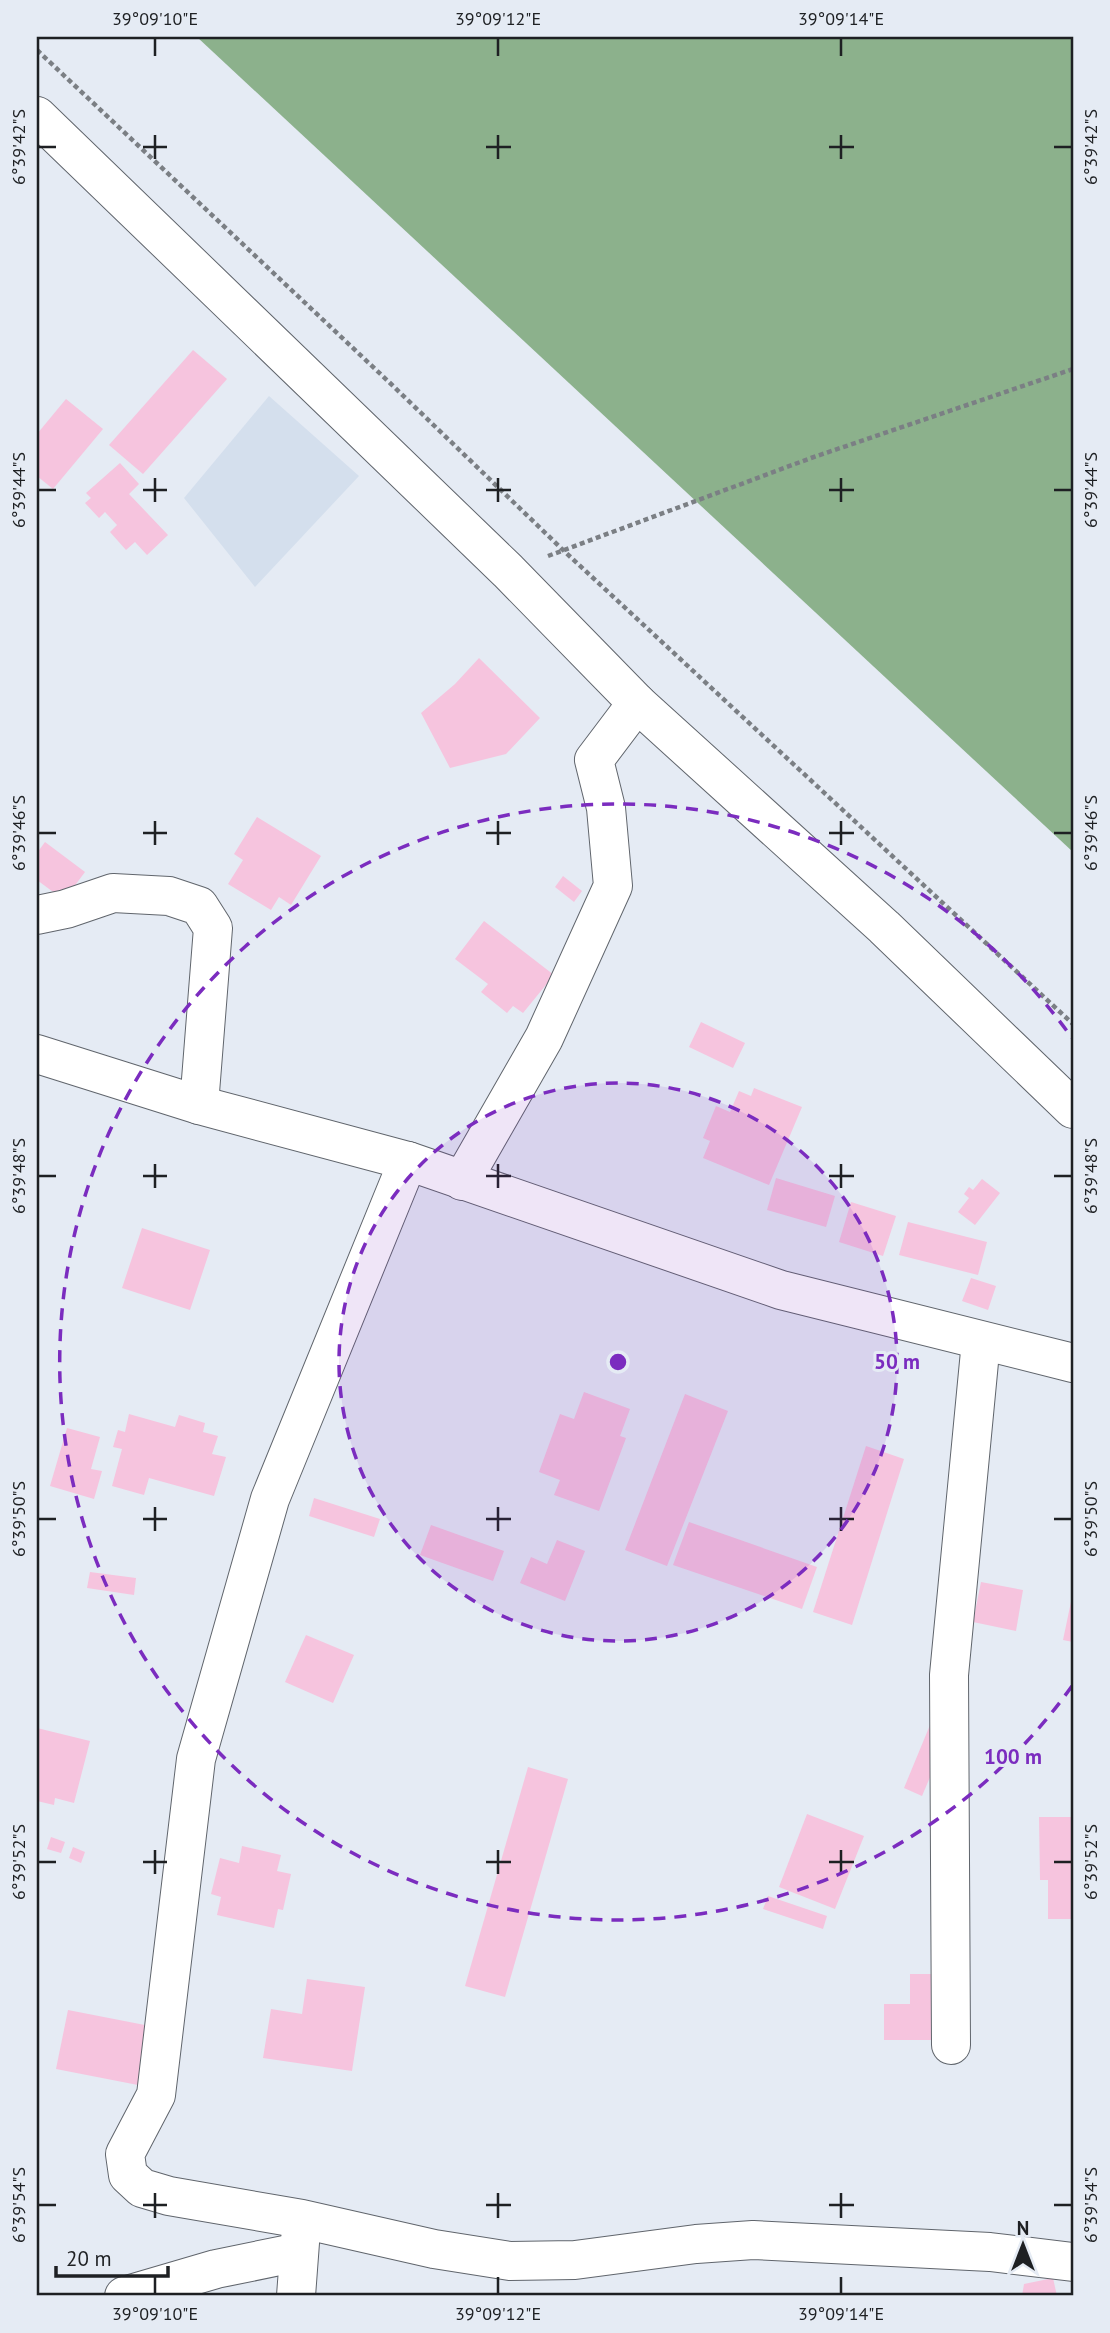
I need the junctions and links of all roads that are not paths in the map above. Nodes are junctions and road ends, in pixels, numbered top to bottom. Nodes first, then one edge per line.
1 (37, 116) edge
2 (637, 703) junction
3 (37, 915) edge
4 (37, 1054) edge
5 (199, 1105) junction
6 (1073, 1109) edge
7 (408, 1161) junction
8 (462, 1181) junction
9 (981, 1341) junction
10 (1073, 1363) edge
11 (951, 2045) dead end
12 (300, 2236) junction
13 (1073, 2262) edge
14 (124, 2296) edge
15 (296, 2296) edge

1 - 2 street
2 - 6 street
2 - 8 street
3 - 5 street
4 - 5 street
5 - 7 street
7 - 8 street
7 - 12 street
8 - 9 street
9 - 10 street
9 - 11 street
12 - 13 street
12 - 14 street
12 - 15 street

